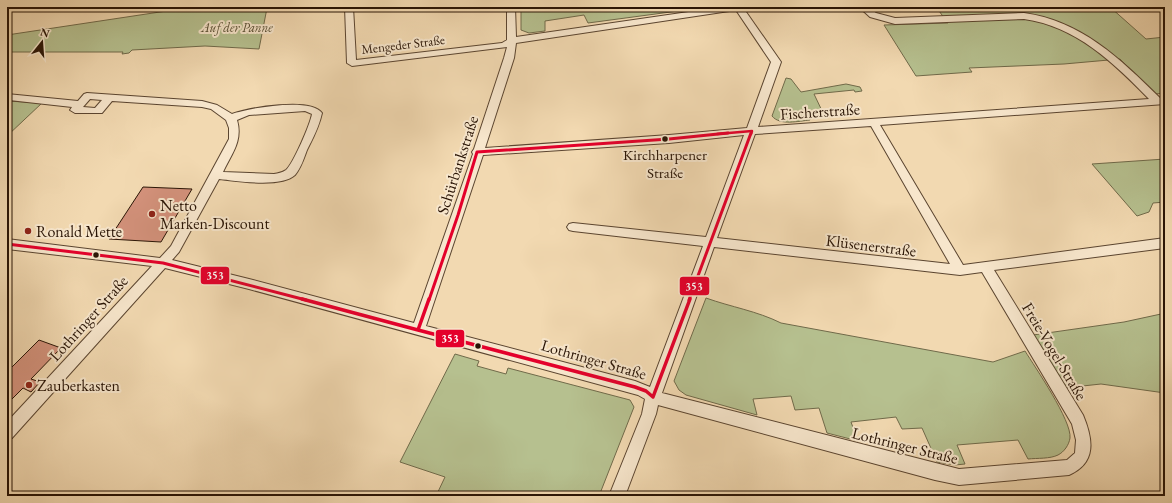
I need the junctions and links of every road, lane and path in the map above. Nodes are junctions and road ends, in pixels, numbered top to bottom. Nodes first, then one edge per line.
1 (349, 7) edge
2 (511, 7) edge
3 (741, 7) edge
4 (863, 7) edge
5 (738, 8) edge
6 (703, 10) edge
7 (512, 42) junction
8 (9, 97) dead end
9 (110, 97) junction
10 (1162, 101) edge
11 (80, 104) junction
12 (231, 118) junction
13 (874, 123) junction
14 (752, 131) junction
15 (477, 152) junction
16 (216, 175) junction
17 (573, 227) dead end
18 (710, 243) junction
19 (1165, 243) edge
20 (7, 244) edge
21 (163, 263) junction
22 (985, 267) junction
23 (960, 270) junction
24 (418, 330) junction
25 (653, 397) junction
26 (7, 433) edge
27 (1083, 455) joint
28 (617, 496) edge

1 - 7 street, Mengeder Straße
2 - 7 street, Schürbankstraße
3 - 5 street
4 - 10 street
5 - 6 street
5 - 14 street
6 - 7 street
7 - 15 street, Schürbankstraße
8 - 11 street
9 - 11 street
9 - 11 street
9 - 12 street
10 - 13 street, Fischerstraße
12 - 16 street
12 - 16 street
13 - 14 street, Fischerstraße
13 - 23 street
14 - 15 street, Fischerstraße
14 - 18 street
15 - 24 street, Schürbankstraße
16 - 21 street
17 - 18 street, Klüsenerstraße
18 - 23 street, Klüsenerstraße
18 - 25 street
19 - 22 street, Klüsenerstraße
20 - 21 street, Lothringer Straße
21 - 24 street, Lothringer Straße
21 - 26 street, Lothringer Straße
22 - 23 street, Klüsenerstraße
22 - 27 street, Freie-Vogel-Straße
24 - 25 street, Lothringer Straße
25 - 27 street, Lothringer Straße
25 - 28 street

